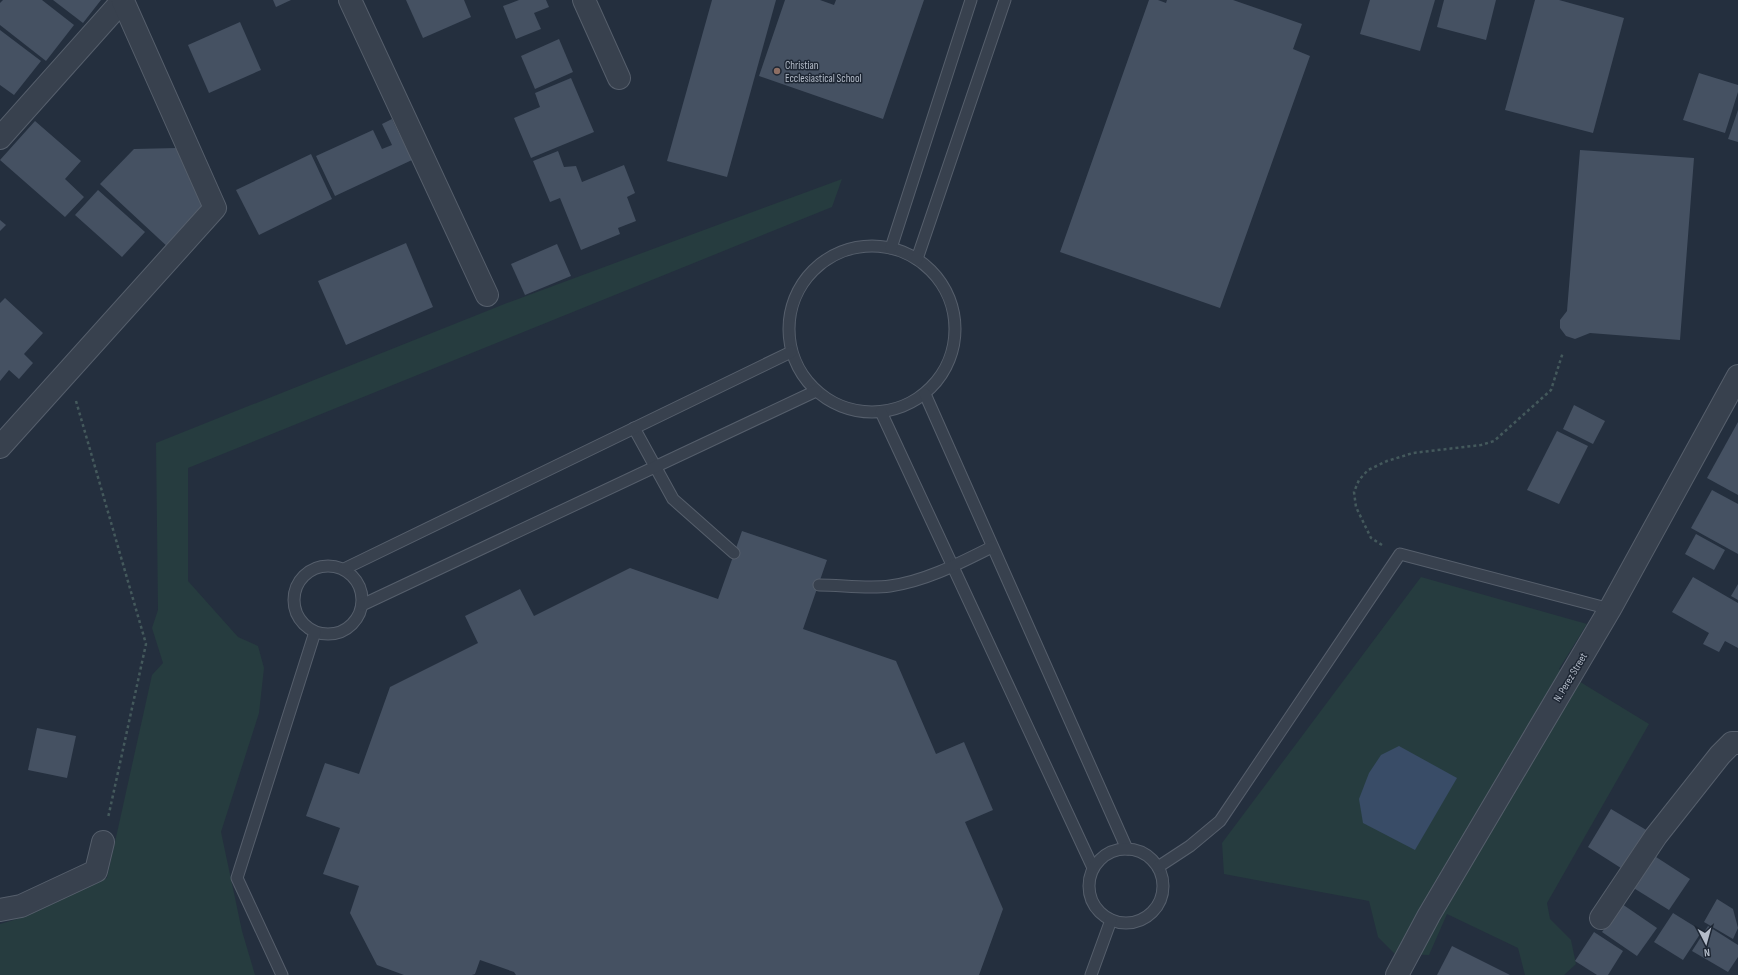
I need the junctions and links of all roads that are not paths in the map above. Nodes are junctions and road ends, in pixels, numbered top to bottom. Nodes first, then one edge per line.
1 (123, 0) edge
2 (350, 0) edge
3 (584, 0) edge
4 (971, 0) edge
5 (1005, 0) edge
6 (619, 78) dead end
7 (0, 138) edge
8 (891, 248) junction
9 (917, 259) junction
10 (487, 295) dead end
11 (791, 352) junction
12 (1738, 376) edge
13 (816, 391) junction
14 (925, 394) junction
15 (881, 412) junction
16 (634, 428) junction
17 (0, 447) edge
18 (655, 467) junction
19 (992, 547) junction
20 (734, 553) dead end
21 (953, 566) junction
22 (344, 569) junction
23 (819, 585) dead end
24 (362, 605) junction
25 (1610, 609) junction
26 (315, 632) junction
27 (1738, 743) edge
28 (103, 842) road end
29 (1127, 849) junction
30 (1158, 867) junction
31 (1093, 868) junction
32 (0, 910) edge
33 (1601, 918) dead end
34 (1111, 920) junction
35 (282, 975) edge
36 (1091, 975) edge
37 (1397, 975) edge

1 - 7 street
1 - 17 street
2 - 10 street
3 - 6 street
4 - 8 lane
5 - 9 lane
8 - 9 lane
8 - 11 lane
9 - 14 lane
11 - 13 lane
11 - 16 lane
12 - 25 street, N. Perez Street
13 - 15 lane
13 - 18 lane
14 - 15 lane
14 - 19 lane
15 - 21 lane
16 - 18 lane
16 - 22 lane
18 - 20 lane
18 - 24 lane
19 - 21 lane
19 - 29 lane
21 - 23 lane
21 - 31 lane
22 - 24 lane
22 - 26 lane
24 - 26 lane
25 - 30 lane
25 - 37 street, N. Perez Street
26 - 35 lane
27 - 33 street
28 - 32 street
29 - 30 lane
29 - 31 lane
30 - 34 lane
31 - 34 lane
34 - 36 lane

